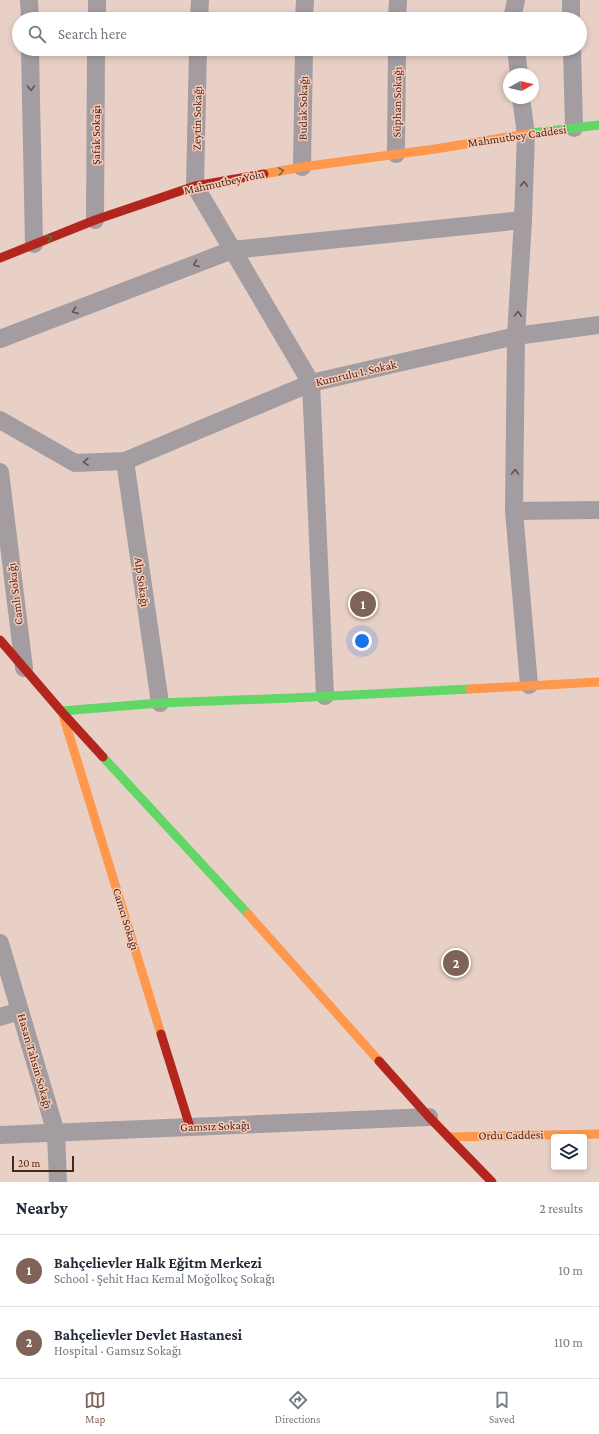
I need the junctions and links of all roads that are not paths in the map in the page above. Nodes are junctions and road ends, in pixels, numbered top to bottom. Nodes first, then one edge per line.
1 (29, 0) edge
2 (97, 0) edge
3 (200, 0) edge
4 (305, 0) edge
5 (398, 0) edge
6 (516, 0) edge
7 (571, 0) edge
8 (30, 12) edge
9 (97, 12) edge
10 (199, 12) edge
11 (304, 12) edge
12 (398, 12) edge
13 (513, 12) edge
14 (571, 12) edge
15 (30, 56) edge
16 (96, 56) edge
17 (198, 56) edge
18 (304, 56) edge
19 (397, 56) edge
20 (517, 56) edge
21 (572, 56) edge
22 (518, 68) edge
23 (522, 104) edge
24 (599, 125) edge
25 (574, 128) junction
26 (526, 134) junction
27 (435, 149) joint
28 (396, 154) junction
29 (302, 167) junction
30 (195, 186) junction
31 (95, 220) junction
32 (523, 220) junction
33 (34, 244) junction
34 (232, 250) junction
35 (0, 258) edge
36 (599, 325) edge
37 (516, 336) junction
38 (0, 339) edge
39 (311, 384) junction
40 (0, 420) edge
41 (125, 461) junction
42 (0, 472) edge
43 (599, 510) edge
44 (514, 511) junction
45 (0, 640) edge
46 (24, 668) junction
47 (599, 682) edge
48 (529, 685) junction
49 (325, 696) junction
50 (160, 703) junction
51 (61, 710) junction
52 (0, 943) edge
53 (20, 1011) junction
54 (0, 1017) edge
55 (429, 1117) junction
56 (190, 1127) junction
57 (56, 1133) junction
58 (599, 1134) edge
59 (0, 1135) edge
60 (448, 1137) junction
61 (58, 1182) edge
62 (492, 1182) edge

1 - 8 street
2 - 9 street
3 - 10 street
4 - 11 street
5 - 12 street
6 - 13 street
7 - 14 street
15 -> 33 street
16 - 31 street, Şafak Sokağı
17 - 30 street, Zeytin Sokağı
18 - 29 street, Budak Sokağı
19 - 28 street, Süphan Sokağı
20 - 22 street
21 - 25 street
23 - 26 street
24 - 25 street, Mahmutbey Caddesi
25 - 26 street, Mahmutbey Caddesi
26 - 27 street, Mahmutbey Caddesi
32 -> 26 street
27 - 28 street, Mahmutbey Yolu
28 - 29 street, Mahmutbey Yolu
30 -> 29 street, Mahmutbey Yolu
30 - 31 street, Mahmutbey Yolu
30 - 34 street
33 -> 31 street, Mahmutbey Yolu
32 - 34 street
37 -> 32 street
33 - 35 street, Mahmutbey Yolu
34 -> 38 street
34 - 39 street
36 - 37 street, Kumrulu 1. Sokak
37 - 39 street, Kumrulu 1. Sokak
44 -> 37 street
39 - 41 street, Kumrulu 1. Sokak
39 - 49 street
41 -> 40 street
41 - 50 street, Alp Sokağı
42 - 46 street, Camlı Sokağı
43 - 44 street
44 - 48 street
45 - 46 street
46 - 51 street
47 - 48 street
48 - 49 street
49 - 50 street
50 - 51 street
51 - 55 street
51 - 56 street, Camcı Sokağı
52 - 53 street, Hasan Tahsin Sokağı
53 - 54 street
53 - 57 street, Hasan Tahsin Sokağı
55 - 56 street, Gamsız Sokağı
55 - 60 street
56 - 57 street, Gamsız Sokağı
57 - 59 street, Gamsız Sokağı
57 - 61 street, Hasan Tahsin Sokağı
58 - 60 street, Ordu Caddesi
60 - 62 street

